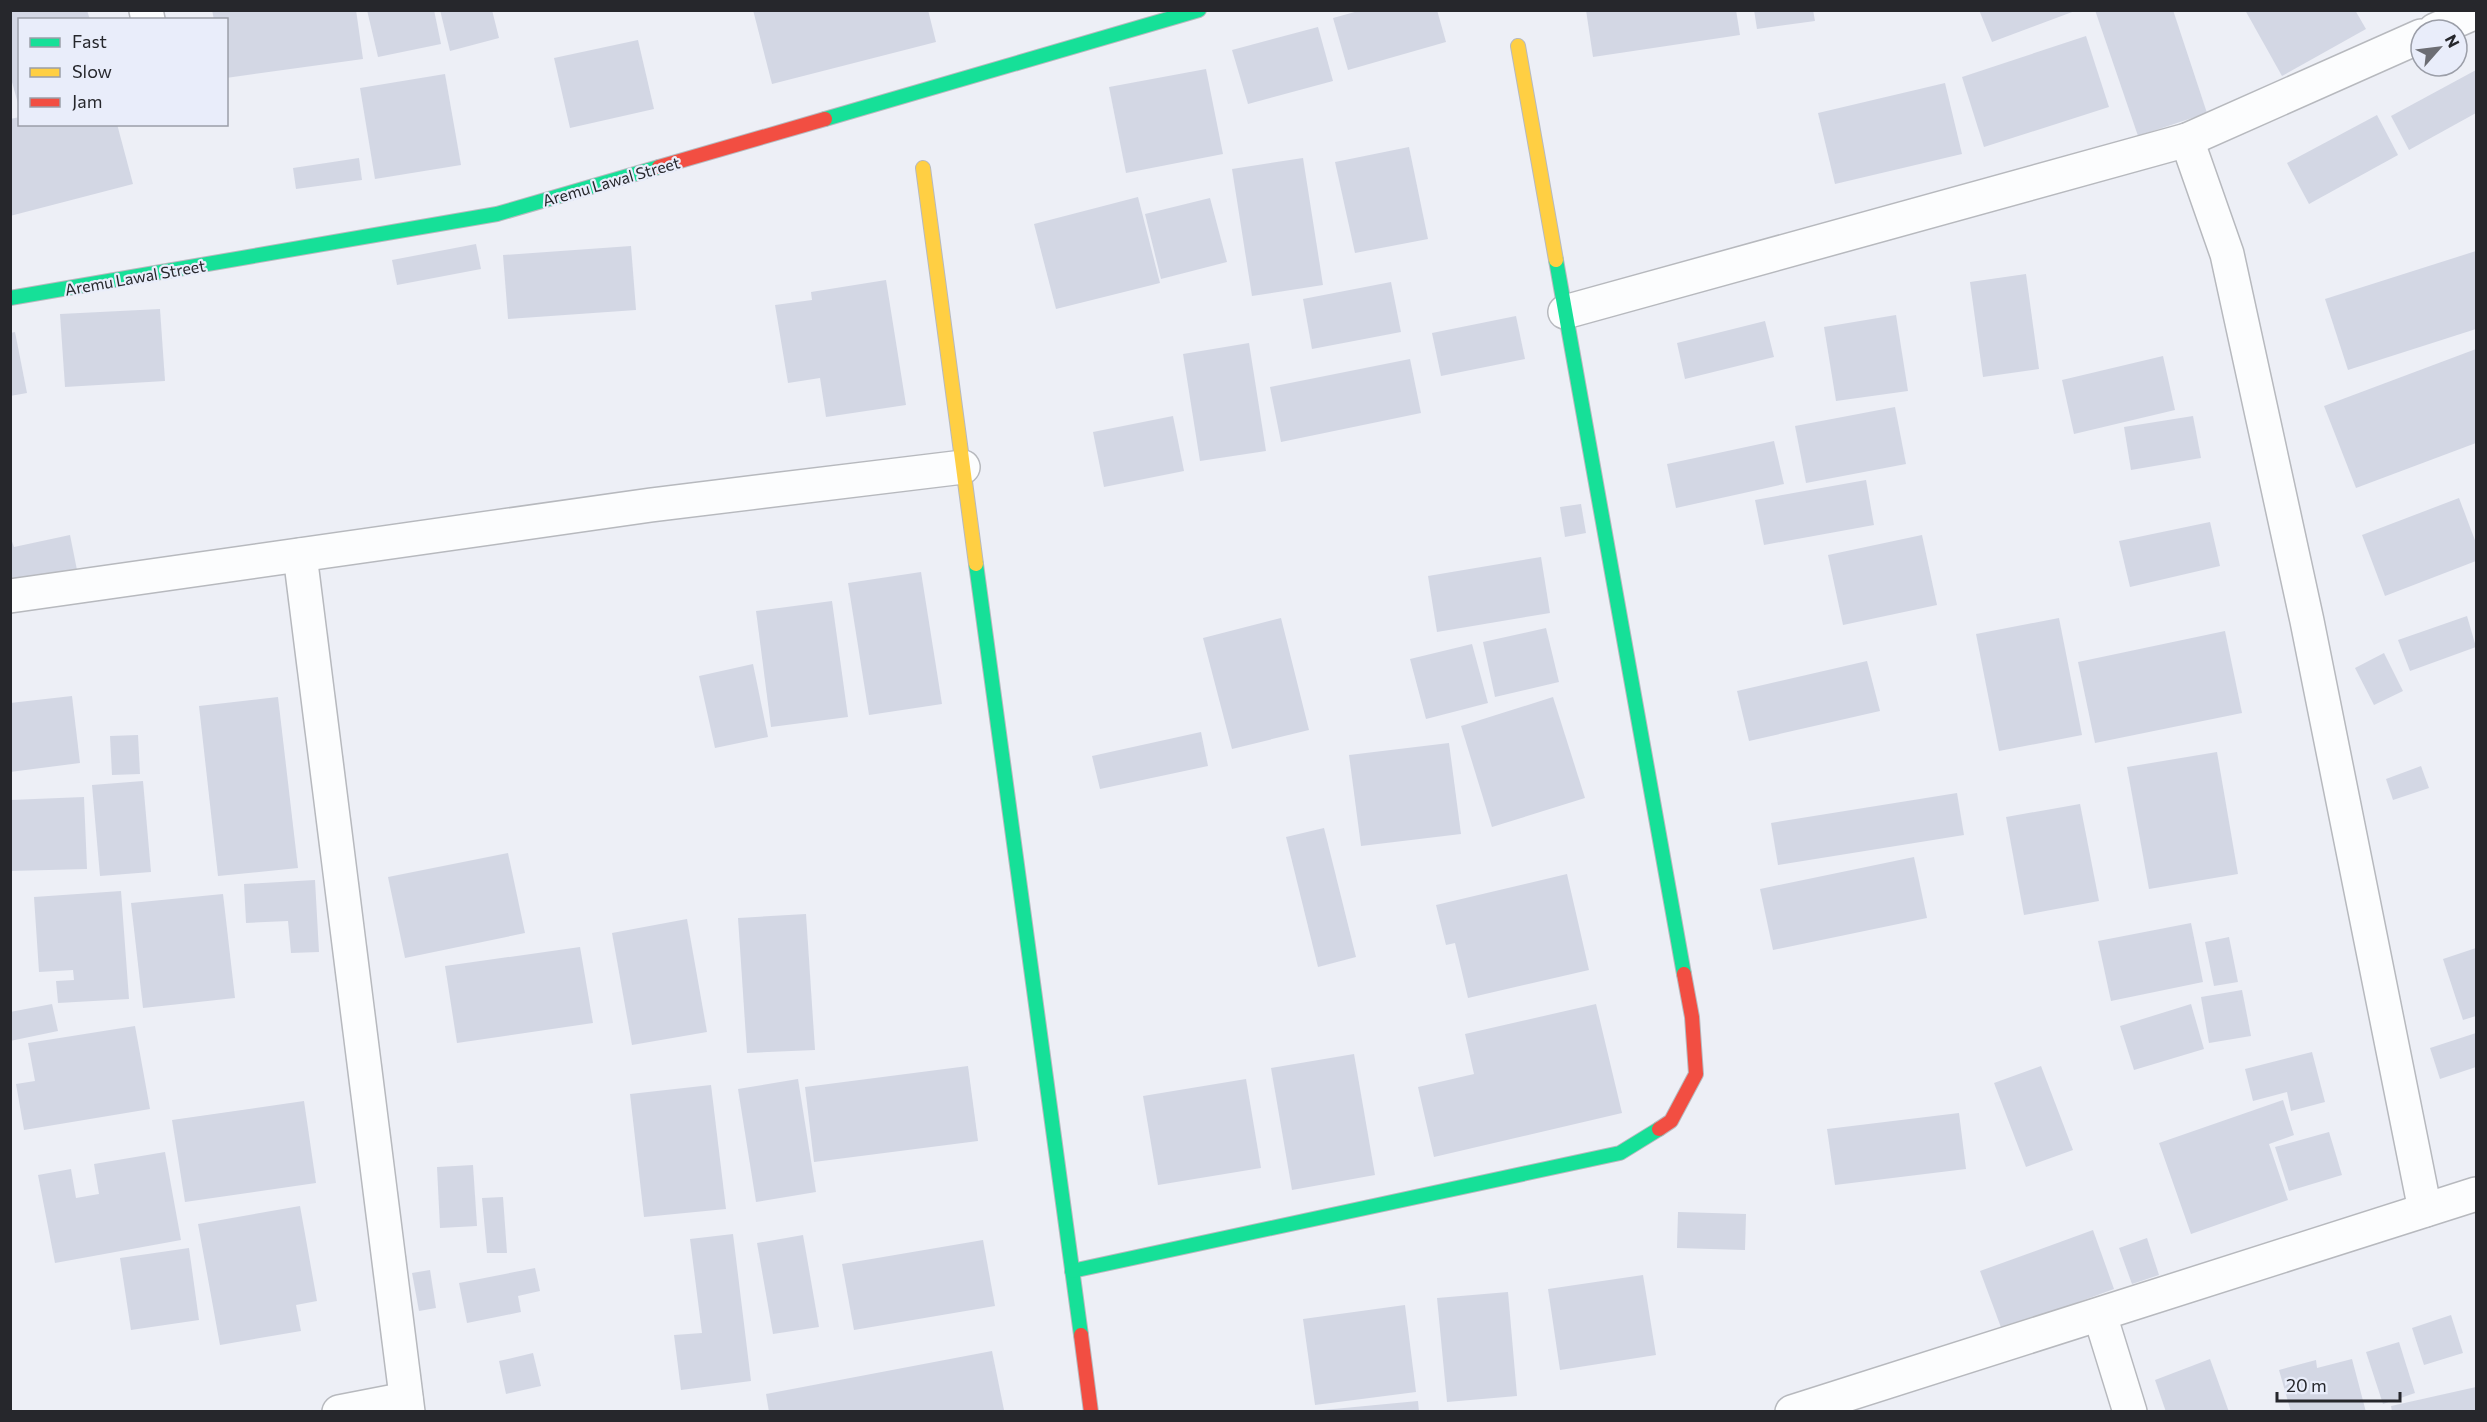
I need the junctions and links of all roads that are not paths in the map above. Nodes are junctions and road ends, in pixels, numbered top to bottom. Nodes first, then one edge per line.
1 (1199, 10) edge
2 (2409, 41) edge
3 (1518, 46) dead end
4 (2187, 140) junction
5 (923, 168) dead end
6 (10, 298) edge
7 (1565, 312) junction
8 (963, 467) junction
9 (300, 555) junction
10 (10, 596) edge
11 (2476, 1194) edge
12 (2426, 1210) junction
13 (1072, 1271) junction
14 (2100, 1315) junction
15 (407, 1405) edge
16 (339, 1412) edge
17 (1091, 1412) edge
18 (1792, 1412) edge
19 (2130, 1412) edge

1 - 6 street, Aremu Lawal Street
2 - 4 street
3 - 7 street
4 - 7 street
4 - 12 street
5 - 8 street
7 - 13 street
8 - 9 street
8 - 13 street
9 - 10 street
9 - 15 street
11 - 12 street
12 - 14 street
13 - 17 street
14 - 18 street
14 - 19 street
15 - 16 street

